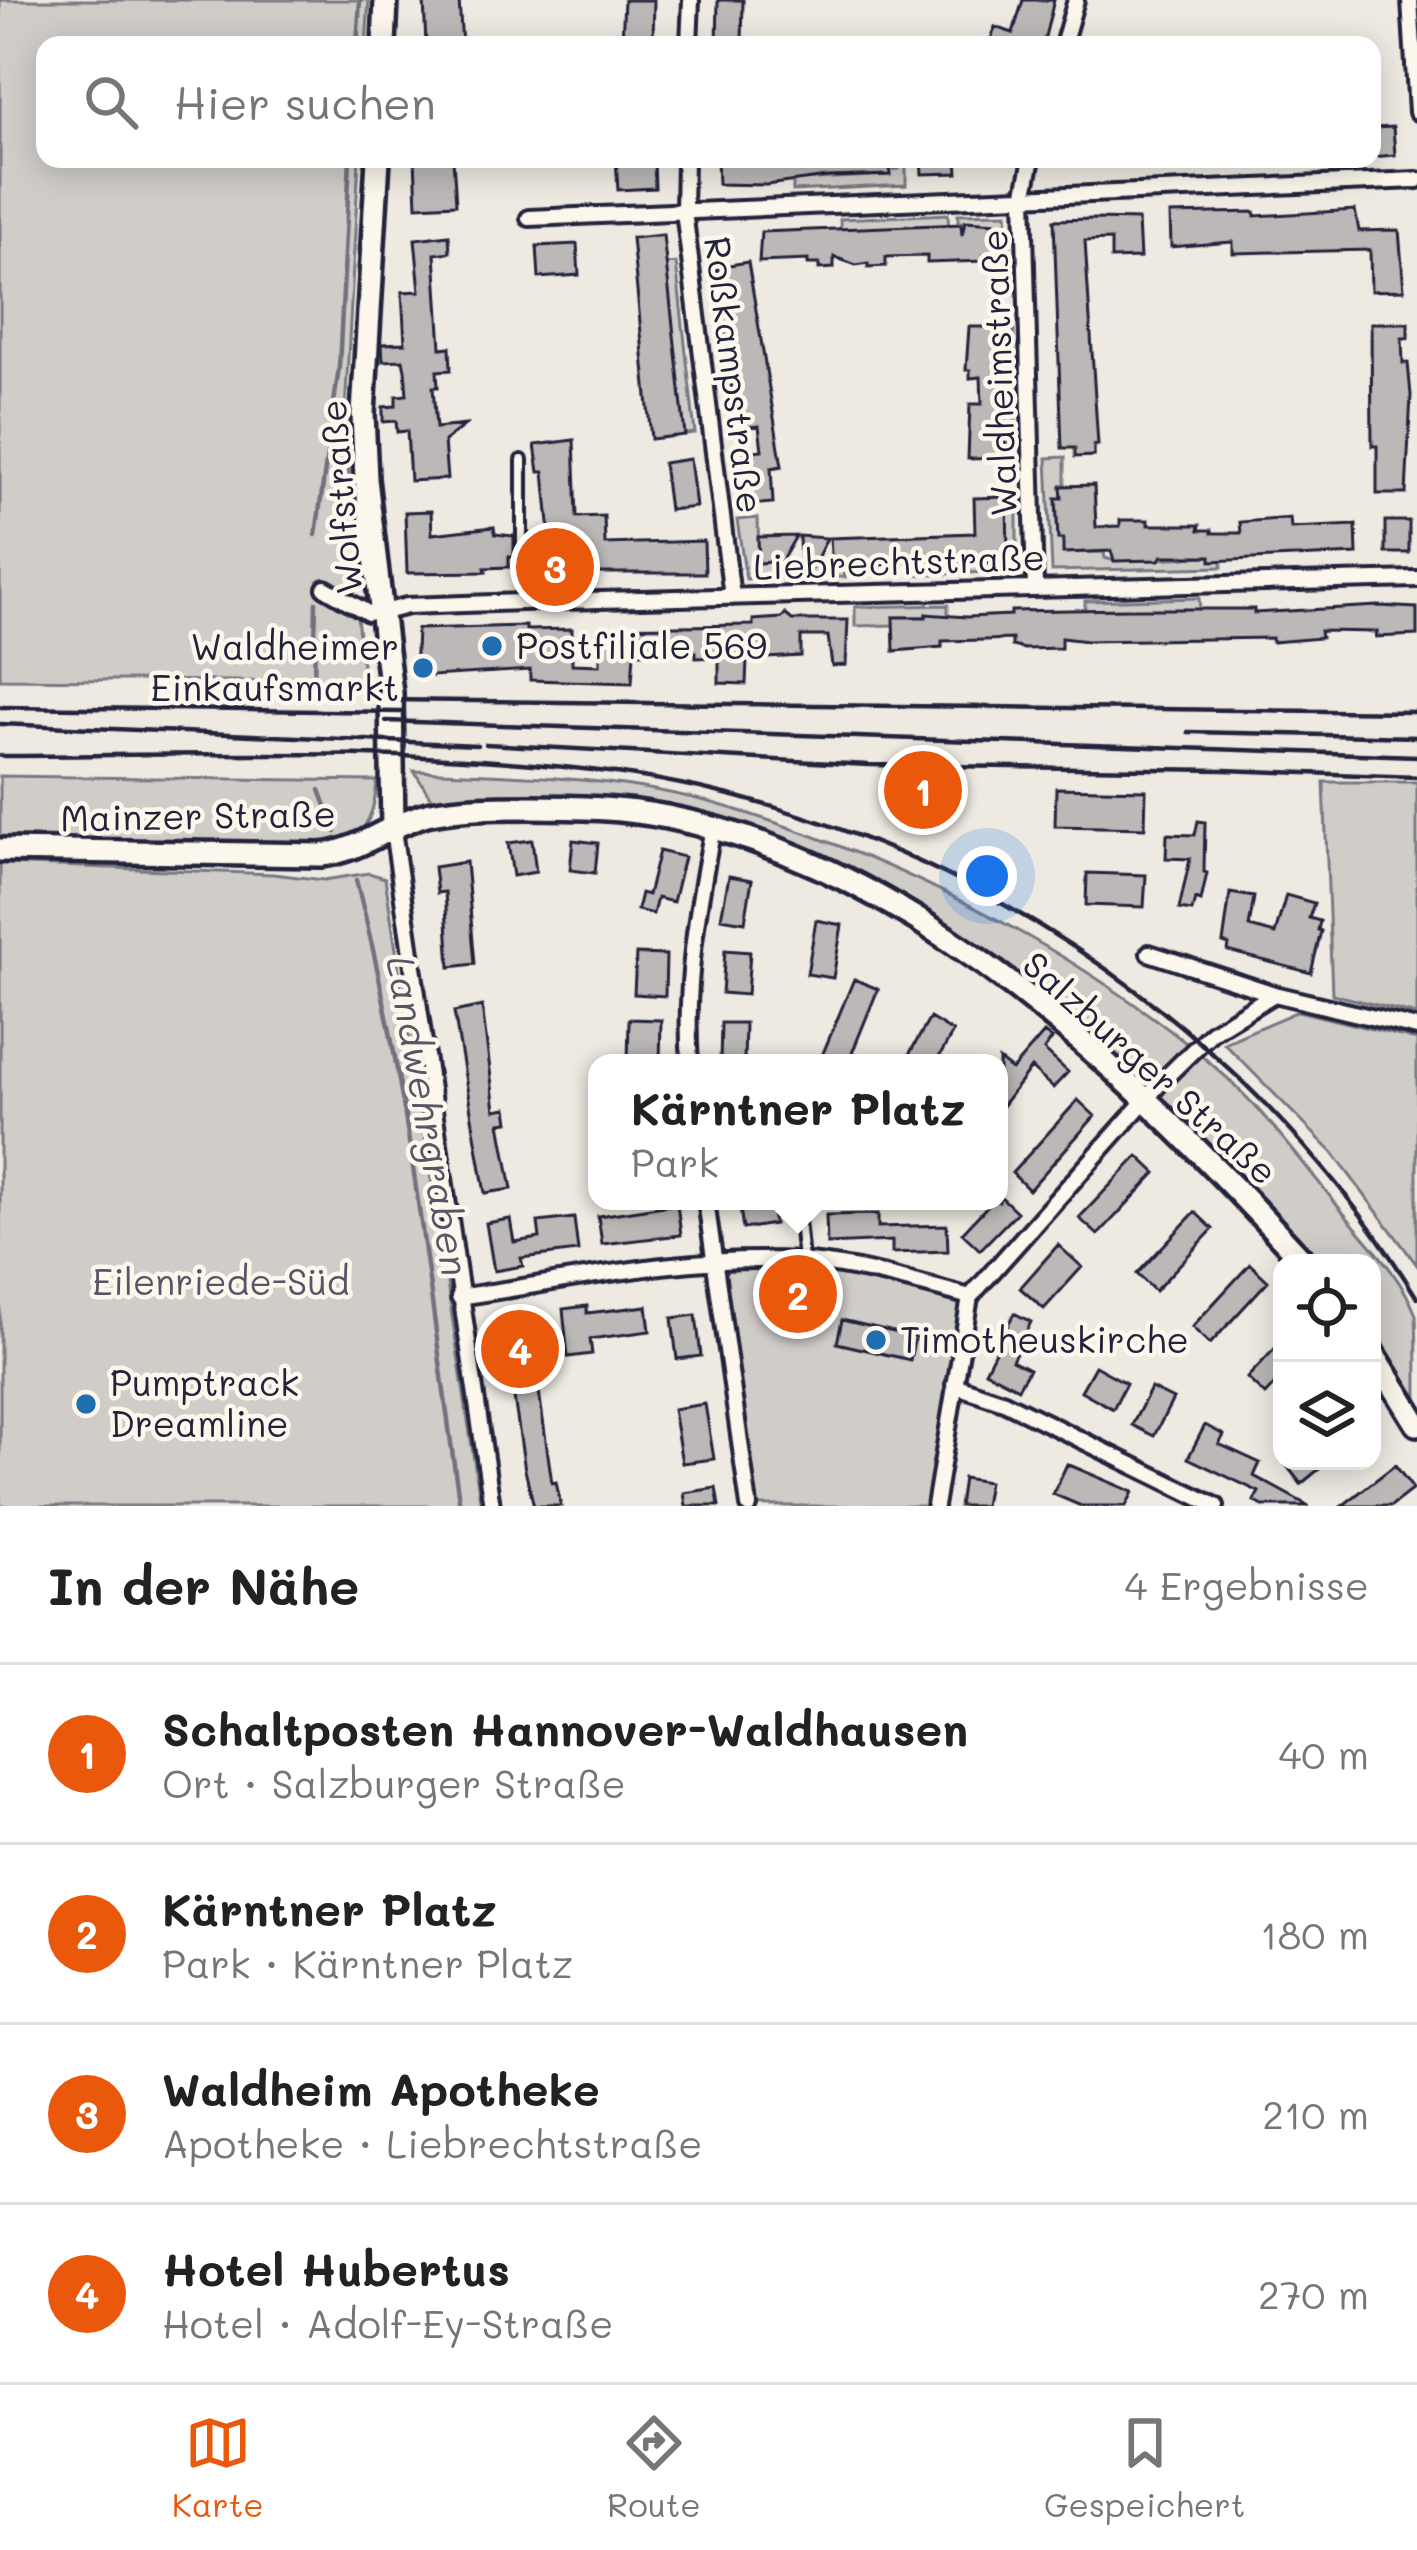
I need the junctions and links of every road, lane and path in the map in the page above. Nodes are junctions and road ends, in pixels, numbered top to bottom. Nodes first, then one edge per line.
1 (386, 0) edge
2 (691, 0) edge
3 (1076, 0) edge
4 (1410, 0) edge
5 (384, 36) edge
6 (689, 36) edge
7 (1066, 36) edge
8 (1417, 112) edge
9 (378, 168) edge
10 (686, 168) edge
11 (1030, 168) edge
12 (1417, 180) edge
13 (1024, 197) junction
14 (684, 211) junction
15 (529, 218) dead end
16 (522, 460) dead end
17 (1417, 579) edge
18 (1035, 587) junction
19 (325, 588) dead end
20 (732, 597) junction
21 (522, 602) junction
22 (376, 612) junction
23 (713, 828) junction
24 (393, 830) junction
25 (0, 850) edge
26 (1149, 953) dead end
27 (1274, 994) junction
28 (1417, 1028) edge
29 (690, 1054) edge
30 (1144, 1100) junction
31 (707, 1210) edge
32 (797, 1210) edge
33 (1296, 1254) edge
34 (715, 1260) junction
35 (803, 1261) junction
36 (970, 1297) junction
37 (459, 1298) junction
38 (1379, 1362) edge
39 (954, 1385) junction
40 (1417, 1424) edge
41 (492, 1506) edge
42 (749, 1506) edge
43 (935, 1506) edge
44 (1216, 1506) edge

1 - 5 street
2 - 6 street
3 - 7 street
4 - 8 street
9 - 22 street, Wolfstraße
10 - 14 street, Roßkampstraße
11 - 13 street, Waldheimstraße
12 - 13 street
13 - 14 street
13 - 18 street, Waldheimstraße
14 - 15 street
14 - 20 street, Roßkampstraße
16 - 21 lane
17 - 18 street, Liebrechtstraße
18 - 20 street, Liebrechtstraße
19 - 22 street
20 - 21 street, Liebrechtstraße
21 - 22 street, Liebrechtstraße
22 - 24 street, Wolfstraße
23 - 24 street, Salzburger Straße
23 - 29 street
23 - 30 street, Salzburger Straße
24 - 25 street, Mainzer Straße
24 - 37 street
26 - 27 street
27 - 28 street
27 - 30 street
30 - 33 street, Salzburger Straße
30 - 36 street
31 - 34 street
32 - 35 lane
34 - 35 street
34 - 37 street
34 - 42 street
35 - 36 street
36 - 39 street
37 - 41 street
38 - 40 street
39 - 43 street
39 - 44 street

